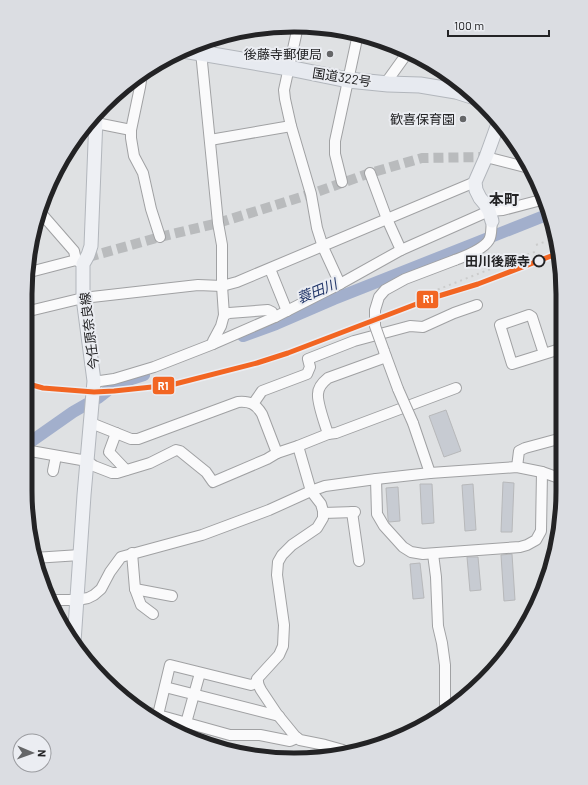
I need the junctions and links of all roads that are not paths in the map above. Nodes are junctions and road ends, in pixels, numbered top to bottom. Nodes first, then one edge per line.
1 (297, 32) edge
2 (357, 40) edge
3 (207, 48) edge
4 (405, 57) edge
5 (289, 68) junction
6 (348, 80) junction
7 (141, 82) edge
8 (385, 84) junction
9 (459, 91) edge
10 (97, 122) edge
11 (94, 125) edge
12 (291, 126) junction
13 (496, 128) edge
14 (131, 130) junction
15 (210, 140) junction
16 (486, 157) junction
17 (523, 166) edge
18 (370, 173) dead end
19 (342, 182) dead end
20 (475, 182) junction
21 (539, 201) edge
22 (491, 216) junction
23 (44, 217) edge
24 (387, 219) junction
25 (160, 237) dead end
26 (323, 247) junction
27 (400, 250) junction
28 (79, 262) junction
29 (270, 269) junction
30 (33, 272) edge
31 (340, 284) junction
32 (222, 286) junction
33 (83, 298) junction
34 (477, 305) dead end
35 (32, 311) edge
36 (287, 311) junction
37 (224, 315) junction
38 (275, 317) junction
39 (214, 344) junction
40 (556, 350) edge
41 (385, 354) junction
42 (544, 354) junction
43 (94, 381) junction
44 (456, 388) dead end
45 (253, 404) junction
46 (91, 423) junction
47 (116, 433) junction
48 (328, 434) junction
49 (556, 440) edge
50 (298, 446) junction
51 (32, 451) edge
52 (277, 453) junction
53 (56, 456) junction
54 (87, 461) junction
55 (517, 467) junction
56 (126, 470) junction
57 (53, 471) dead end
58 (542, 472) junction
59 (430, 473) junction
60 (556, 477) edge
61 (376, 478) junction
62 (311, 491) junction
63 (323, 513) junction
64 (132, 553) junction
65 (434, 554) junction
66 (80, 555) junction
67 (41, 558) edge
68 (359, 560) dead end
69 (135, 589) junction
70 (172, 596) dead end
71 (56, 600) edge
72 (77, 600) junction
73 (153, 614) dead end
74 (75, 635) edge
75 (200, 673) junction
76 (258, 682) junction
77 (165, 687) junction
78 (194, 694) junction
79 (446, 704) edge
80 (154, 712) edge
81 (159, 715) edge
82 (279, 716) junction
83 (186, 722) junction
84 (297, 738) junction
85 (339, 749) edge

1 - 5 street
2 - 6 street
3 - 5 highway, 国道322号
3 - 15 street
4 - 8 street
5 - 6 highway, 国道322号
5 - 12 street
6 - 8 highway, 国道322号
6 - 19 street
7 - 14 street
8 - 9 highway, 国道322号
10 - 14 street
11 - 28 main road, 今任原奈良線
12 - 15 street
12 - 26 street
13 - 16 main road
14 - 25 street
15 - 32 street
16 - 17 street
16 - 20 main road
18 - 24 street
20 - 22 main road
20 - 24 street
21 - 22 street
22 - 27 street
22 - 41 street, bridge
23 - 28 street
24 - 26 street
24 - 27 street
26 - 29 street
26 - 31 street
27 - 31 street
28 - 30 street
28 - 33 main road, 今任原奈良線
29 - 32 street
29 - 36 street
31 - 36 street
32 - 33 street
32 - 37 street
33 - 35 street
33 - 43 main road, 今任原奈良線
34 - 45 street
36 - 38 street
37 - 38 street
37 - 39 street
38 - 39 street
39 - 43 street
40 - 42 street
41 - 48 street
41 - 59 street, bridge
42 - 42 street
43 - 46 main road, 今任原奈良線
44 - 48 street
45 - 47 street
45 - 52 street
46 - 47 street
46 - 54 main road, 今任原奈良線
47 - 56 street
48 - 50 street
49 - 55 street
50 - 52 street
50 - 62 street
51 - 53 street
52 - 56 street
53 - 54 street
53 - 57 street
54 - 56 street
54 - 66 main road, 今任原奈良線
55 - 58 street
55 - 59 street
58 - 60 street
58 - 65 street
59 - 61 street
61 - 62 street
61 - 65 street
62 - 63 street
62 - 64 street
63 - 68 street
63 - 76 street
64 - 69 street
64 - 72 street
65 - 79 street
66 - 67 street
66 - 72 main road, 今任原奈良線
69 - 70 street
69 - 73 street
71 - 72 street
72 - 74 main road, 今任原奈良線
75 - 76 street
75 - 77 street
75 - 78 street
76 - 82 street
77 - 78 street
77 - 80 street
78 - 82 street
78 - 83 street
81 - 83 street
82 - 84 street
83 - 84 street
84 - 85 street

